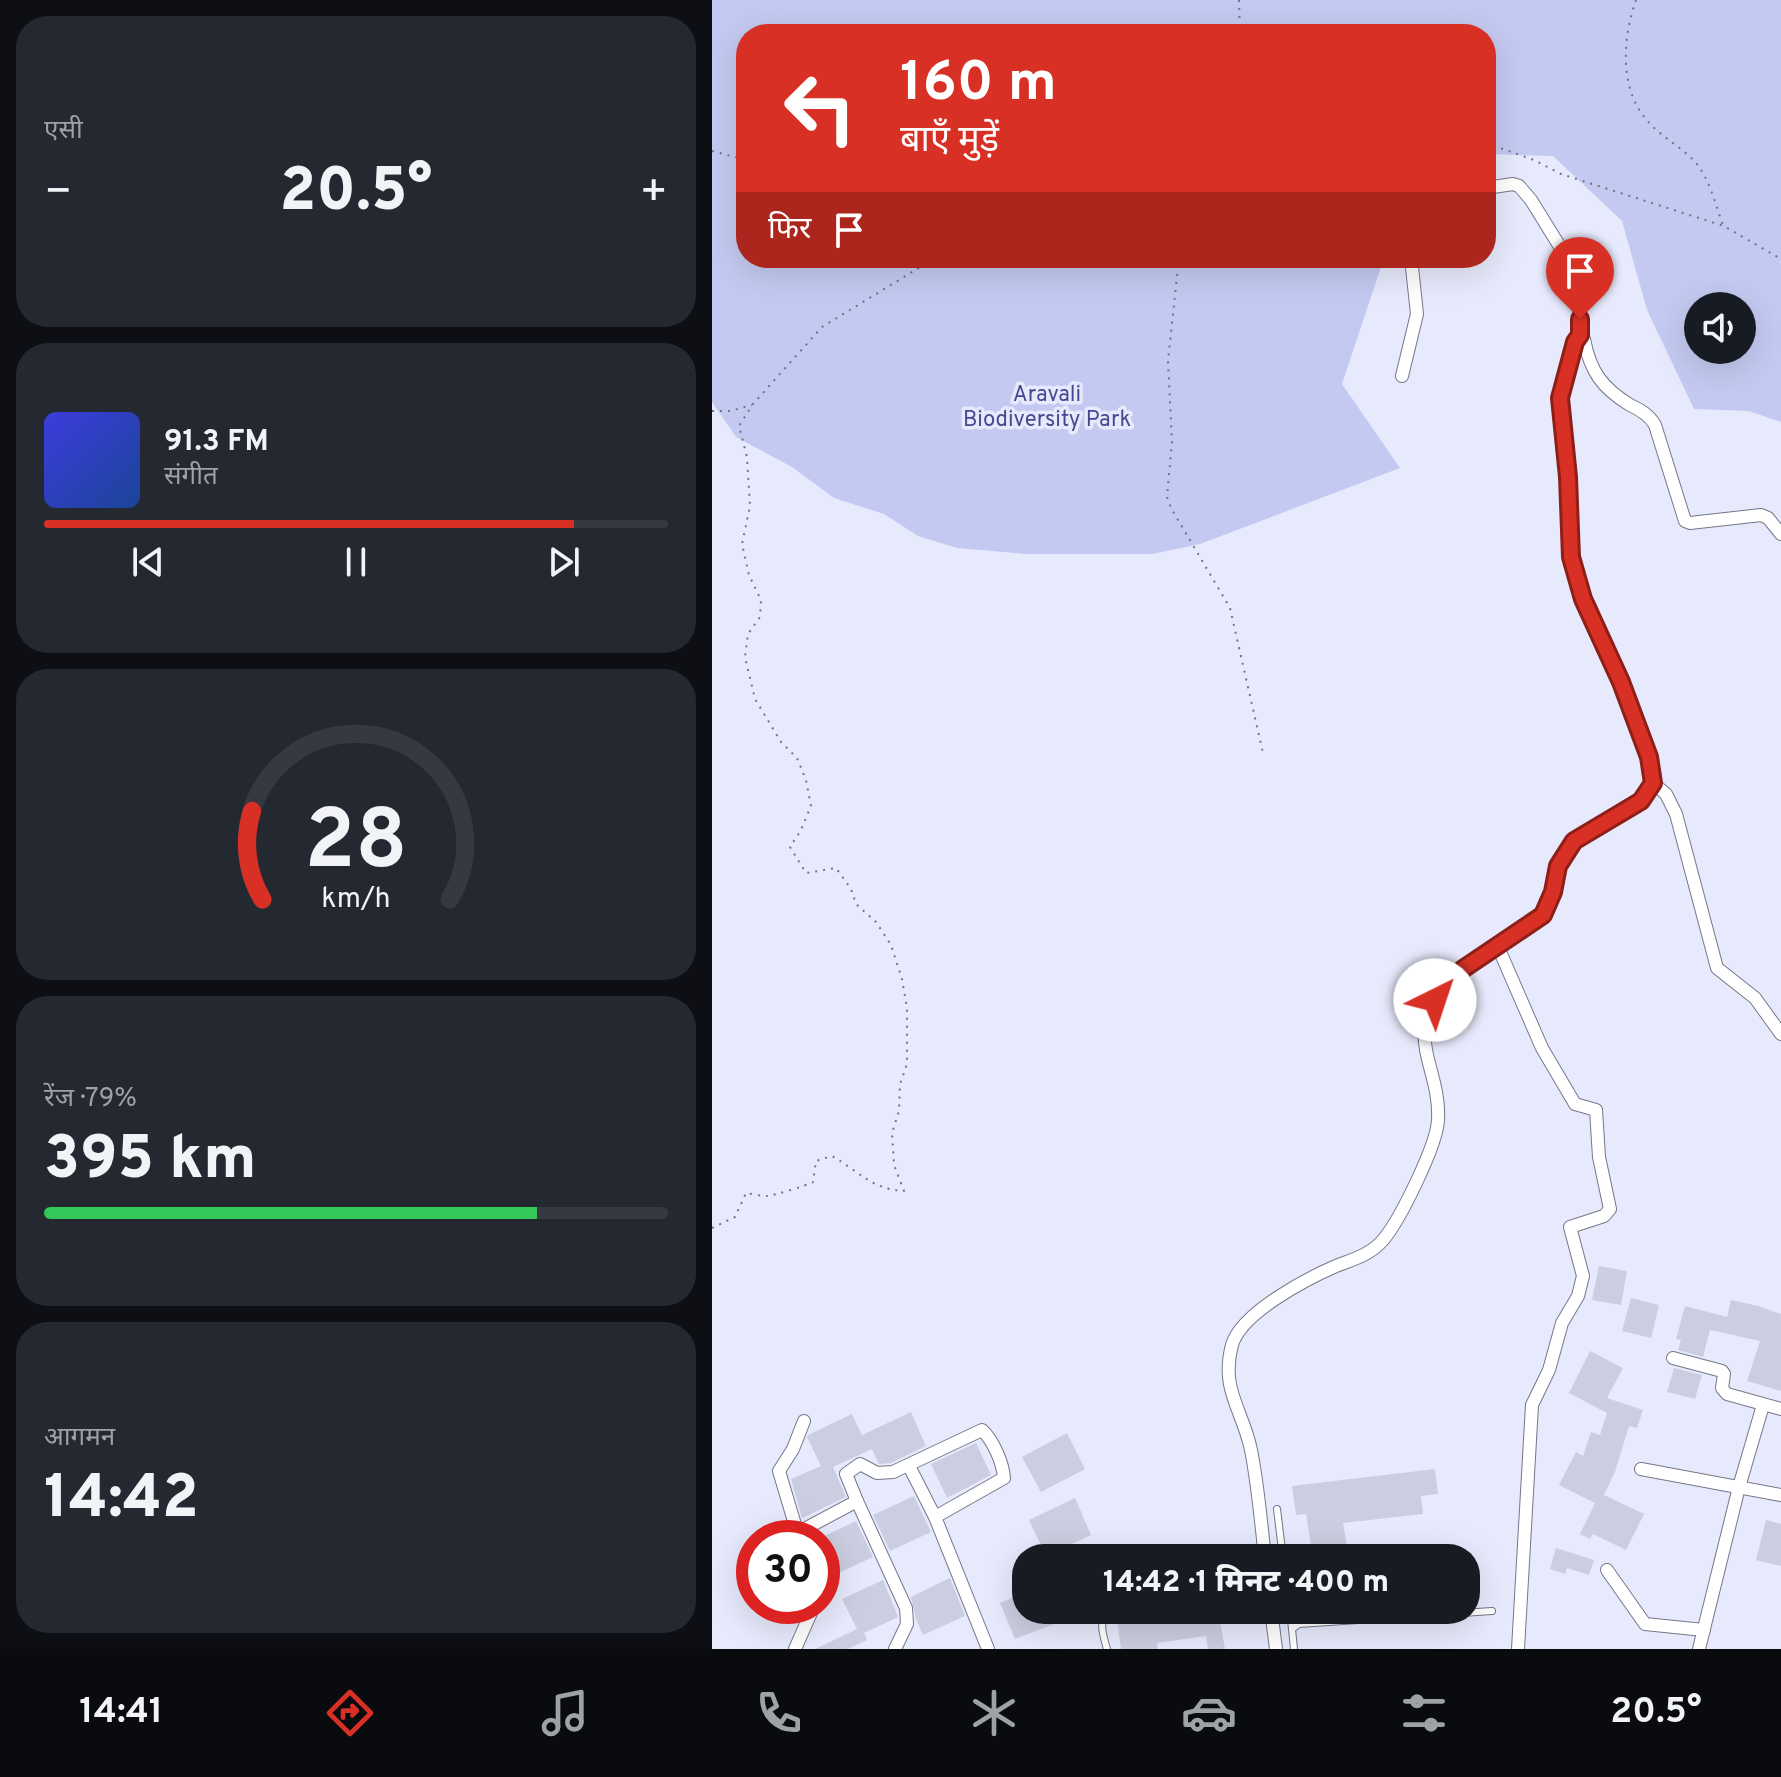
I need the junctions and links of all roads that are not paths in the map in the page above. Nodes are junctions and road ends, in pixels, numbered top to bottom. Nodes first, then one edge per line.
1 (1496, 187) edge
2 (1412, 268) edge
3 (1580, 335) junction
4 (1402, 376) dead end
5 (1781, 534) edge
6 (1653, 783) junction
7 (1498, 947) junction
8 (1781, 1034) edge
9 (1673, 1358) dead end
10 (1763, 1405) junction
11 (1781, 1409) edge
12 (804, 1421) dead end
13 (909, 1466) junction
14 (1641, 1469) dead end
15 (1739, 1487) junction
16 (1781, 1495) edge
17 (857, 1501) junction
18 (1277, 1509) dead end
19 (935, 1517) junction
20 (794, 1520) edge
21 (824, 1520) edge
22 (1263, 1544) edge
23 (1281, 1544) edge
24 (1607, 1570) dead end
25 (1492, 1611) dead end
26 (806, 1624) edge
27 (1101, 1624) edge
28 (1273, 1624) edge
29 (1291, 1624) edge
30 (1292, 1629) junction
31 (1704, 1630) junction
32 (795, 1649) edge
33 (895, 1649) edge
34 (988, 1649) edge
35 (1107, 1649) edge
36 (1276, 1649) edge
37 (1294, 1649) edge
38 (1518, 1649) edge
39 (1699, 1649) edge

1 - 3 street
2 - 4 street
3 - 5 street
3 - 6 street
6 - 7 street
6 - 8 street
7 - 22 street
7 - 38 street
9 - 10 street
10 - 11 street
10 - 15 street
12 - 20 street
13 - 17 street
13 - 19 street
13 - 19 street
14 - 15 street
15 - 16 street
15 - 31 street
17 - 21 street
17 - 33 street
18 - 23 lane
19 - 34 street
24 - 31 street
25 - 30 lane
26 - 32 street
27 - 35 lane
28 - 36 street
29 - 30 lane
30 - 37 lane
31 - 39 street

